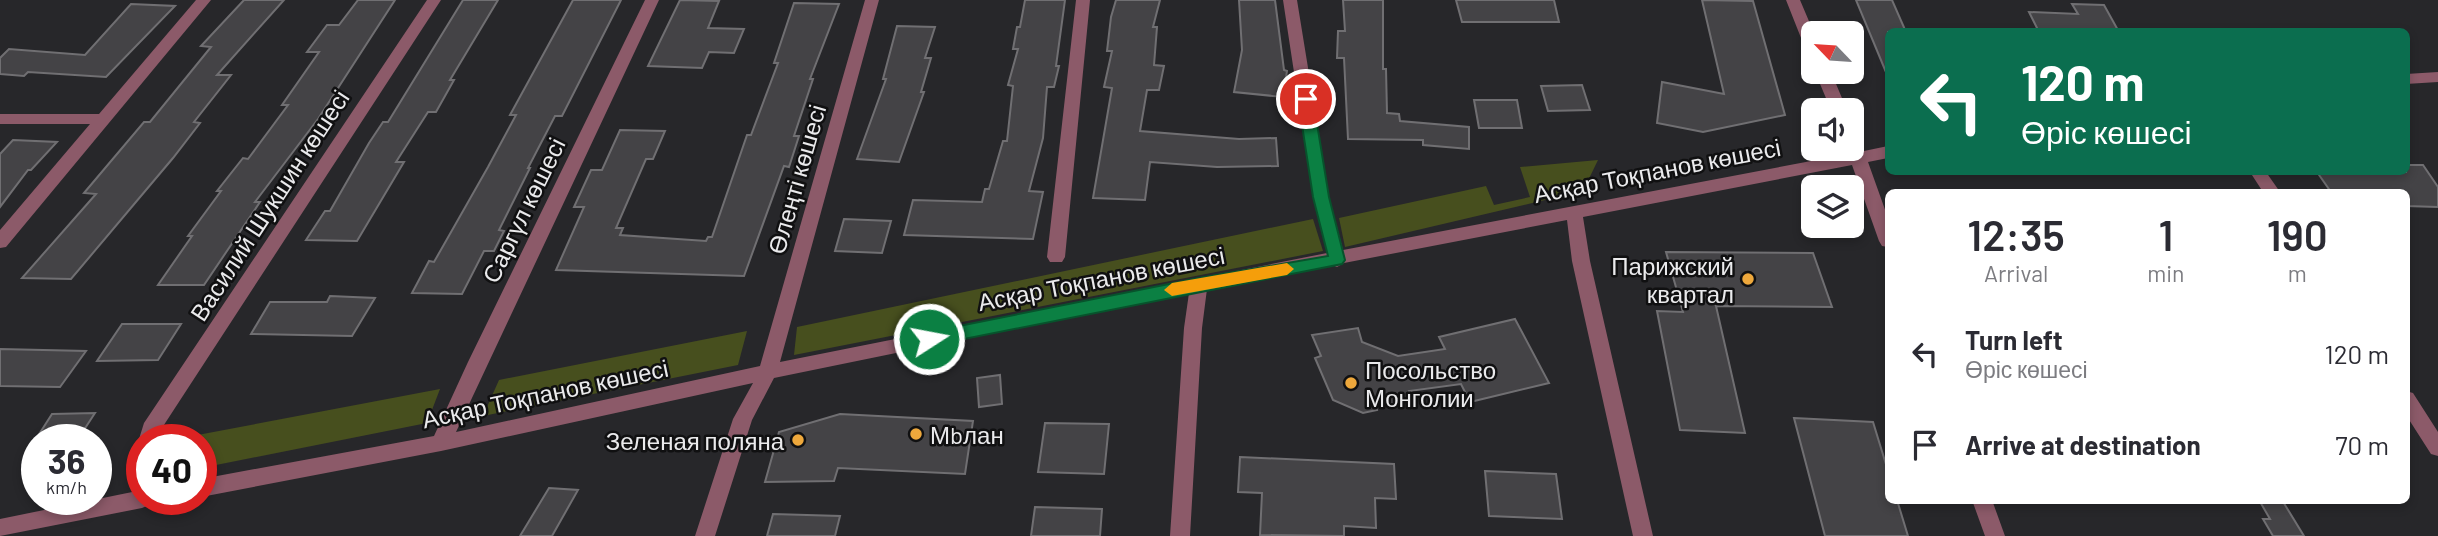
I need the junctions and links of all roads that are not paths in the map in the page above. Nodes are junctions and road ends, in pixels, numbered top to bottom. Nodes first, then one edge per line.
1 (204, 0) edge
2 (434, 0) edge
3 (652, 0) edge
4 (872, 0) edge
5 (1083, 0) edge
6 (1290, 0) edge
7 (1793, 0) edge
8 (1802, 21) edge
9 (2438, 77) edge
10 (2410, 79) edge
11 (0, 119) edge
12 (105, 119) junction
13 (1885, 153) edge
14 (1864, 158) edge
15 (1848, 161) edge
16 (1860, 161) edge
17 (1574, 212) junction
18 (1885, 233) edge
19 (0, 242) edge
20 (1056, 257) dead end
21 (1337, 260) junction
22 (1199, 284) junction
23 (768, 372) junction
24 (2410, 406) edge
25 (154, 424) edge
26 (440, 443) junction
27 (2438, 448) edge
28 (217, 485) edge
29 (126, 502) edge
30 (1983, 504) edge
31 (0, 528) edge
32 (705, 536) edge
33 (1180, 536) edge
34 (1643, 536) edge
35 (1995, 536) edge

1 - 12 street
2 - 25 street, Василий Шукшин көшесі
3 - 26 street, Саргүл көшесі
4 - 23 street, Өлеңті көшесі
5 - 20 street
6 - 21 street
7 - 8 street
9 - 10 street
11 - 12 street
12 - 19 street
13 - 14 street, Асқар Тоқпанов көшесі
15 - 17 street, Асқар Тоқпанов көшесі
16 - 18 street
17 - 21 street, Асқар Тоқпанов көшесі
17 - 34 street
21 - 22 street, Асқар Тоқпанов көшесі
22 - 23 street, Асқар Тоқпанов көшесі
22 - 33 street
23 - 26 street, Асқар Тоқпанов көшесі
23 - 32 street, Өлеңті көшесі
24 - 27 street
26 - 28 street, Асқар Тоқпанов көшесі
29 - 31 street
30 - 35 street

